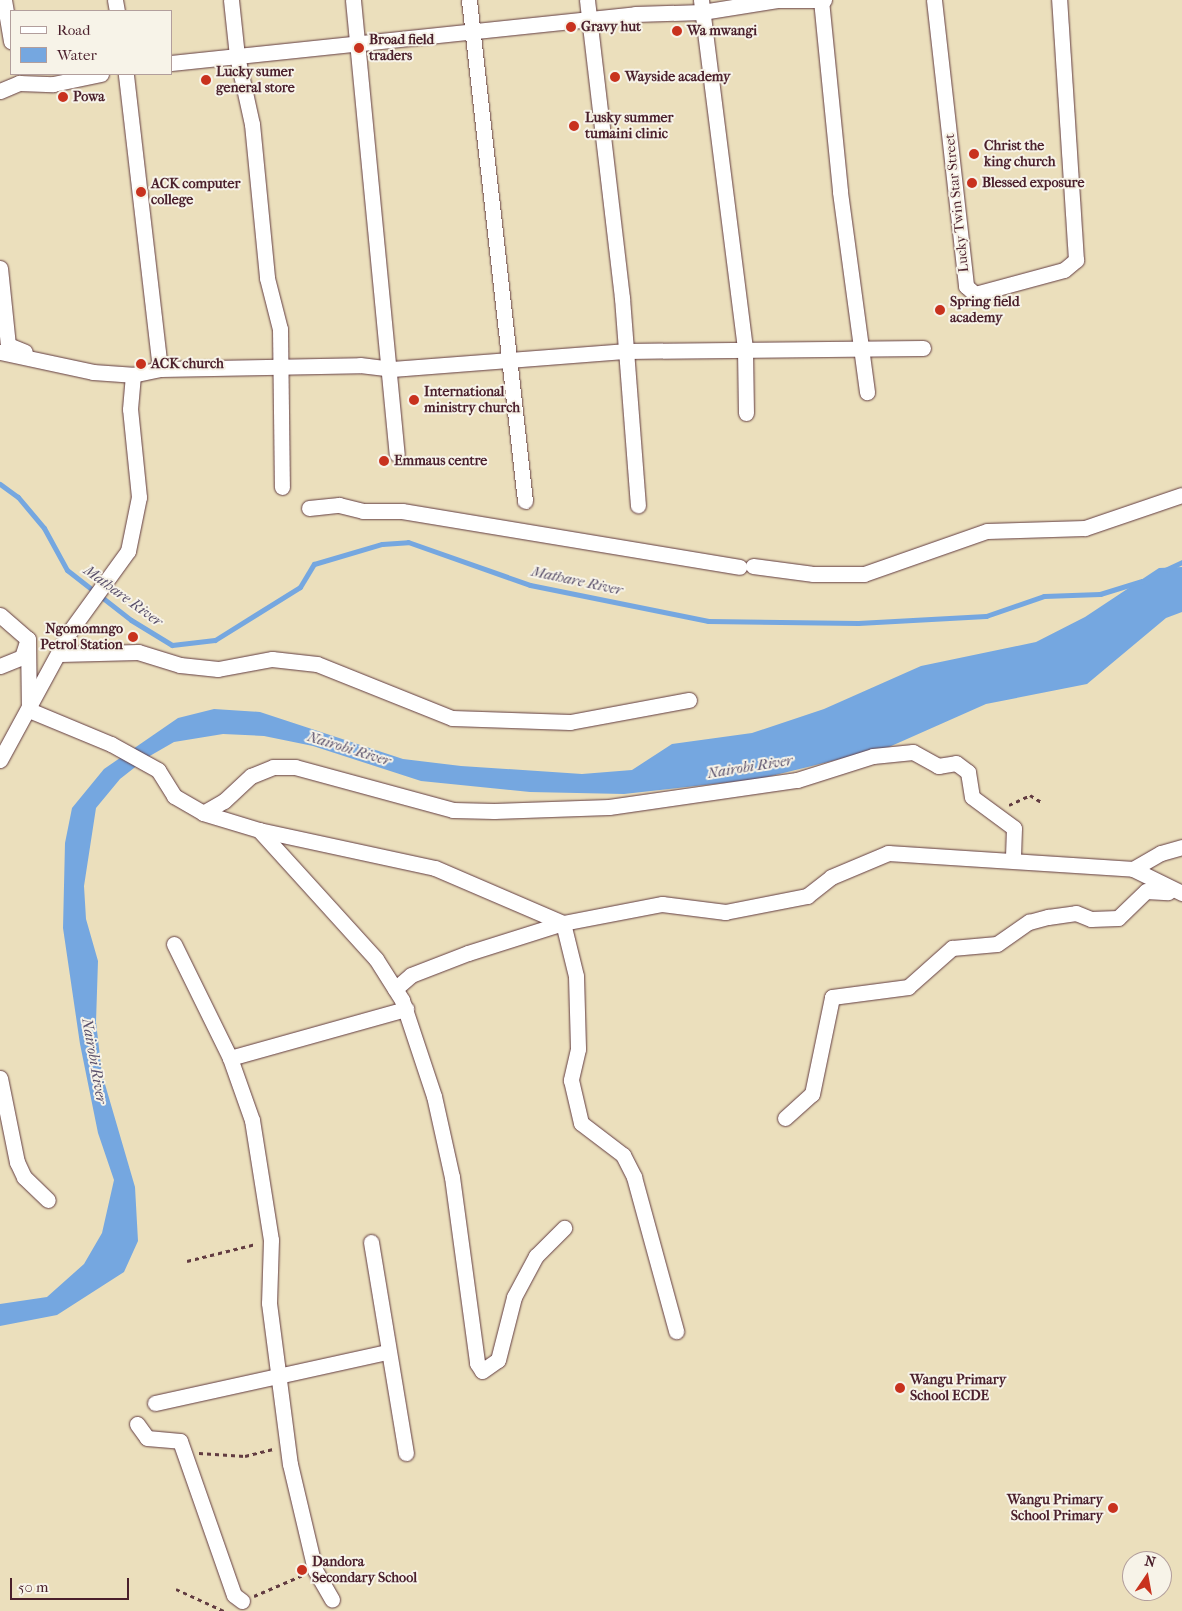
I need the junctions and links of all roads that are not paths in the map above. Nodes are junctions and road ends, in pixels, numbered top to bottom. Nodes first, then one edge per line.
1 (4, 0) edge
2 (231, 0) edge
3 (353, 0) edge
4 (469, 0) edge
5 (587, 0) edge
6 (822, 0) edge
7 (934, 0) edge
8 (1059, 0) edge
9 (701, 6) edge
10 (589, 20) junction
11 (472, 34) junction
12 (10, 35) edge
13 (359, 42) junction
14 (237, 56) junction
15 (172, 63) edge
16 (96, 75) edge
17 (126, 75) edge
18 (18, 78) edge
19 (0, 91) edge
20 (0, 268) edge
21 (861, 345) junction
22 (923, 348) dead end
23 (746, 350) junction
24 (627, 351) junction
25 (0, 352) edge
26 (46, 360) junction
27 (510, 360) junction
28 (281, 366) junction
29 (160, 369) junction
30 (392, 370) junction
31 (133, 375) junction
32 (867, 392) dead end
33 (746, 413) dead end
34 (397, 454) dead end
35 (282, 487) dead end
36 (1182, 495) edge
37 (525, 501) dead end
38 (638, 505) dead end
39 (309, 508) dead end
40 (0, 615) edge
41 (28, 639) junction
42 (60, 654) junction
43 (0, 666) edge
44 (689, 700) dead end
45 (29, 710) junction
46 (0, 760) edge
47 (203, 813) junction
48 (259, 830) junction
49 (1182, 847) edge
50 (1013, 860) junction
51 (1132, 869) junction
52 (1182, 893) edge
53 (563, 923) junction
54 (174, 944) dead end
55 (395, 989) junction
56 (406, 1009) junction
57 (230, 1058) junction
58 (0, 1078) edge
59 (785, 1118) dead end
60 (48, 1200) dead end
61 (564, 1228) dead end
62 (371, 1242) dead end
63 (676, 1331) dead end
64 (388, 1352) junction
65 (281, 1373) junction
66 (155, 1402) dead end
67 (137, 1424) dead end
68 (406, 1452) dead end
69 (332, 1600) dead end
70 (242, 1601) road end

1 - 12 street
2 - 14 street
3 - 13 street
4 - 11 street
5 - 10 street
6 - 9 street
6 - 21 street
7 - 8 street, Lucky Twin Star Street
9 - 10 street
9 - 23 street
10 - 11 street
10 - 24 street
11 - 13 street
11 - 27 street
13 - 14 street
13 - 30 street
14 - 15 street
14 - 28 street
16 - 18 street
17 - 29 street
18 - 19 street
20 - 26 street
21 - 22 street
21 - 23 street
21 - 32 street
23 - 24 street
23 - 33 street
24 - 27 street
24 - 38 street
25 - 26 street
26 - 31 street
27 - 30 street
27 - 37 street
28 - 29 street
28 - 30 street
28 - 35 street
29 - 31 street
30 - 34 street
31 - 42 street
36 - 39 street
40 - 41 street
41 - 43 street
41 - 45 street
42 - 44 street
42 - 45 street
45 - 46 street
45 - 47 street
47 - 48 street
47 - 50 street
48 - 53 street
48 - 55 street
49 - 51 street
50 - 51 street
50 - 53 street
51 - 52 street
52 - 59 street
53 - 55 street
53 - 63 street
54 - 57 street
55 - 56 street
56 - 57 street
56 - 61 street
57 - 65 street
58 - 60 street
62 - 64 street
64 - 65 street
64 - 68 street
65 - 66 street
65 - 69 street
67 - 70 street

